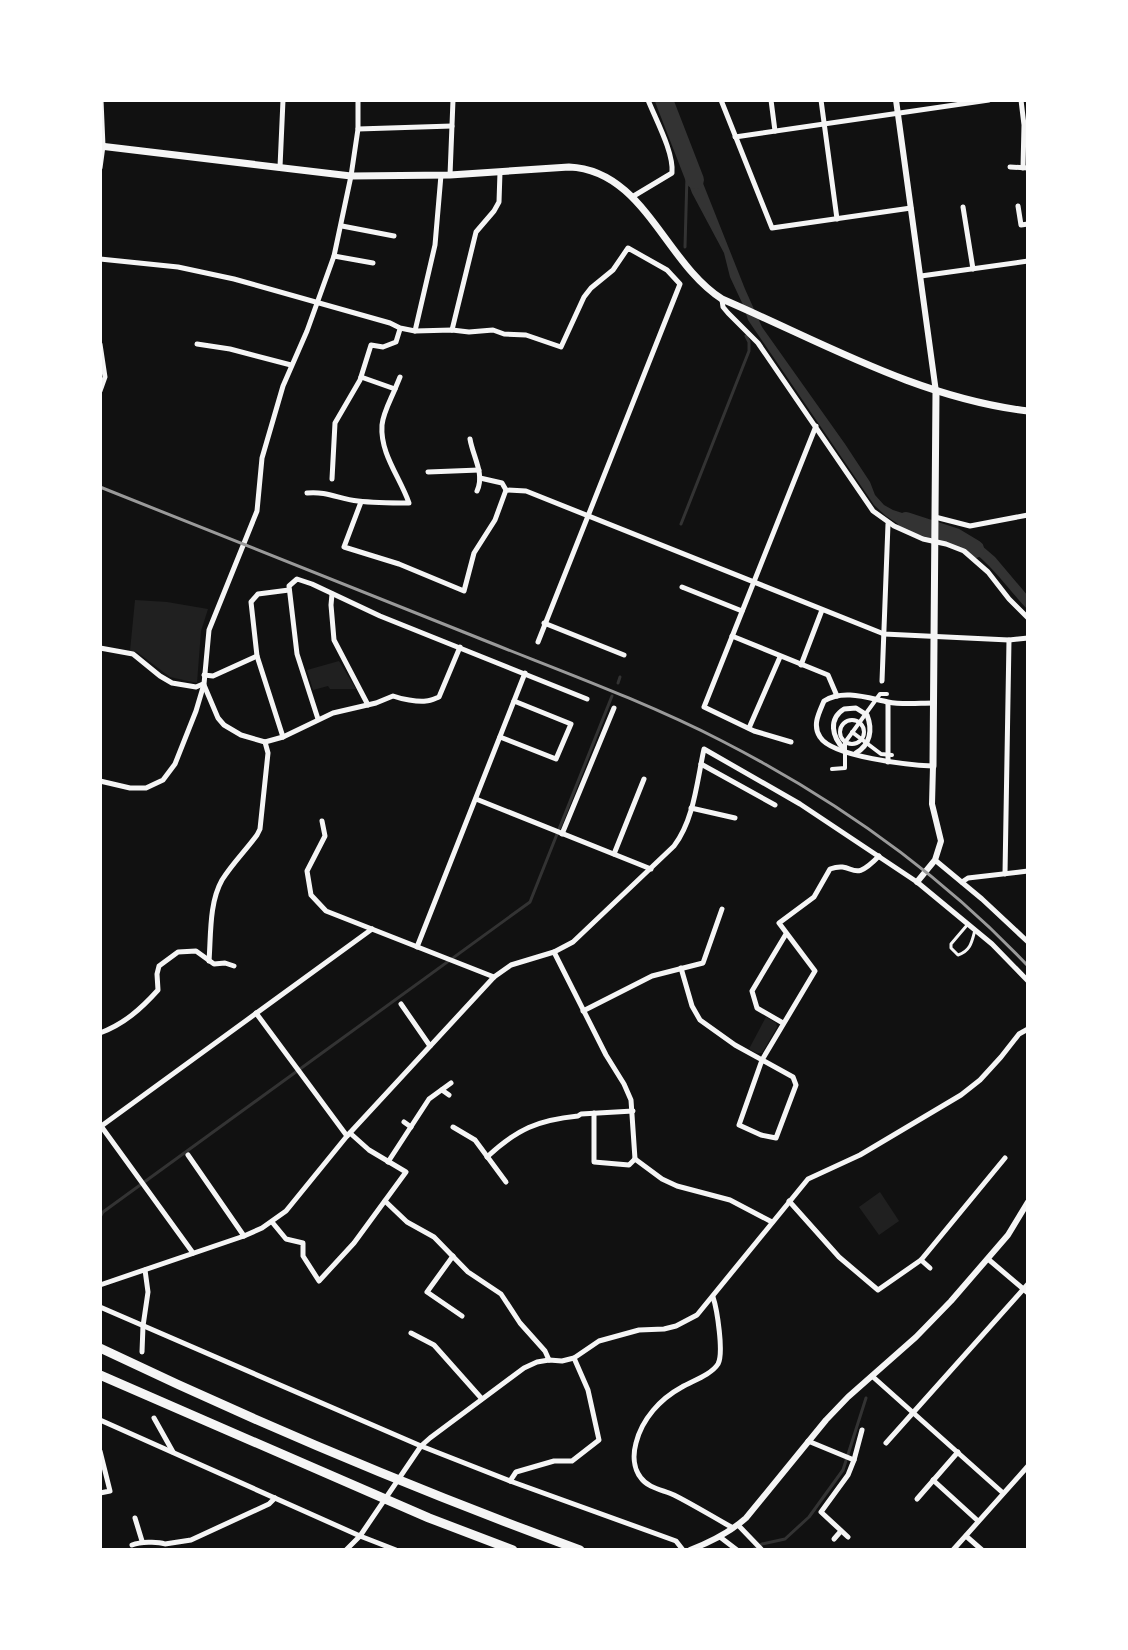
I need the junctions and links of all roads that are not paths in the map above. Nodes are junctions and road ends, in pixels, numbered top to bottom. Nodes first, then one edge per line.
1 (101, 100) edge
2 (283, 100) edge
3 (358, 100) edge
4 (453, 100) edge
5 (648, 100) edge
6 (721, 100) edge
7 (771, 100) edge
8 (821, 100) edge
9 (896, 100) edge
10 (985, 100) edge
11 (1021, 100) edge
12 (958, 102) edge
13 (898, 115) junction
14 (824, 124) junction
15 (452, 126) junction
16 (358, 129) junction
17 (775, 131) junction
18 (735, 137) junction
19 (101, 146) edge
20 (280, 167) junction
21 (1010, 167) dead end
22 (100, 168) edge
23 (1025, 168) edge
24 (500, 172) junction
25 (446, 175) junction
26 (351, 176) junction
27 (632, 197) junction
28 (1018, 206) dead end
29 (963, 207) dead end
30 (911, 208) junction
31 (837, 219) junction
32 (1028, 224) edge
33 (342, 226) junction
34 (394, 236) dead end
35 (334, 256) junction
36 (100, 259) edge
37 (1028, 261) edge
38 (373, 263) dead end
39 (973, 269) junction
40 (921, 276) junction
41 (724, 300) junction
42 (318, 303) junction
43 (400, 328) junction
44 (452, 330) junction
45 (415, 331) junction
46 (232, 341) dead end
47 (100, 344) edge
48 (197, 344) dead end
49 (230, 349) junction
50 (291, 365) junction
51 (361, 377) junction
52 (400, 377) dead end
53 (395, 389) junction
54 (100, 391) edge
55 (936, 392) junction
56 (1028, 411) edge
57 (816, 426) junction
58 (470, 439) dead end
59 (479, 470) junction
60 (428, 472) dead end
61 (480, 478) junction
62 (332, 479) dead end
63 (506, 490) junction
64 (477, 491) dead end
65 (307, 493) dead end
66 (361, 502) junction
67 (1028, 515) edge
68 (588, 517) junction
69 (935, 519) junction
70 (889, 523) junction
71 (935, 541) junction
72 (334, 544) dead end
73 (344, 547) junction
74 (753, 584) junction
75 (682, 587) dead end
76 (289, 590) junction
77 (464, 591) junction
78 (332, 594) junction
79 (475, 596) dead end
80 (823, 609) junction
81 (742, 611) junction
82 (1028, 618) edge
83 (544, 623) junction
84 (884, 634) junction
85 (732, 636) junction
86 (935, 637) junction
87 (1028, 638) edge
88 (1009, 640) junction
89 (538, 642) dead end
90 (460, 647) junction
91 (100, 648) edge
92 (624, 655) dead end
93 (257, 656) junction
94 (780, 657) junction
95 (801, 665) junction
96 (525, 673) junction
97 (204, 675) junction
98 (882, 681) dead end
99 (204, 684) junction
100 (887, 694) dead end
101 (837, 696) junction
102 (587, 699) dead end
103 (514, 701) junction
104 (888, 702) junction
105 (934, 703) junction
106 (368, 705) junction
107 (614, 708) dead end
108 (318, 719) junction
109 (859, 722) junction
110 (749, 728) junction
111 (852, 732) junction
112 (283, 737) junction
113 (500, 737) junction
114 (862, 739) junction
115 (265, 742) junction
116 (791, 742) dead end
117 (843, 744) junction
118 (851, 753) junction
119 (892, 755) dead end
120 (888, 762) junction
121 (701, 764) junction
122 (933, 766) junction
123 (832, 769) dead end
124 (644, 779) dead end
125 (100, 781) edge
126 (476, 799) junction
127 (775, 805) dead end
128 (691, 808) junction
129 (735, 818) dead end
130 (322, 821) dead end
131 (558, 832) junction
132 (614, 854) junction
133 (879, 856) junction
134 (935, 860) junction
135 (651, 869) junction
136 (1028, 871) edge
137 (1005, 874) junction
138 (917, 882) junction
139 (962, 882) junction
140 (722, 909) dead end
141 (968, 924) junction
142 (372, 929) junction
143 (975, 930) junction
144 (786, 934) junction
145 (1028, 942) edge
146 (417, 947) junction
147 (554, 952) junction
148 (209, 961) junction
149 (234, 966) dead end
150 (681, 968) junction
151 (494, 977) junction
152 (1028, 981) edge
153 (401, 1004) dead end
154 (583, 1011) junction
155 (256, 1013) junction
156 (783, 1023) junction
157 (1028, 1029) edge
158 (100, 1033) edge
159 (430, 1046) junction
160 (762, 1060) junction
161 (451, 1083) dead end
162 (442, 1090) junction
163 (449, 1095) dead end
164 (633, 1111) junction
165 (594, 1113) junction
166 (404, 1122) dead end
167 (100, 1127) edge
168 (411, 1127) junction
169 (453, 1127) dead end
170 (348, 1135) junction
171 (188, 1155) dead end
172 (487, 1157) junction
173 (1005, 1158) dead end
174 (635, 1159) junction
175 (388, 1162) junction
176 (506, 1182) dead end
177 (385, 1201) junction
178 (789, 1201) junction
179 (1028, 1202) edge
180 (272, 1222) junction
181 (772, 1222) junction
182 (244, 1236) junction
183 (193, 1253) junction
184 (453, 1256) junction
185 (988, 1259) junction
186 (921, 1260) junction
187 (930, 1268) dead end
188 (145, 1270) junction
189 (100, 1285) edge
190 (1026, 1289) edge
191 (878, 1290) junction
192 (871, 1294) dead end
193 (713, 1297) junction
194 (100, 1307) edge
195 (462, 1316) dead end
196 (143, 1326) junction
197 (411, 1333) dead end
198 (100, 1348) edge
199 (142, 1352) dead end
200 (574, 1358) junction
201 (549, 1360) junction
202 (100, 1375) edge
203 (872, 1376) junction
204 (482, 1399) junction
205 (913, 1412) junction
206 (154, 1418) dead end
207 (100, 1420) edge
208 (862, 1430) dead end
209 (808, 1441) junction
210 (886, 1443) dead end
211 (421, 1446) junction
212 (100, 1451) edge
213 (958, 1452) junction
214 (173, 1453) junction
215 (850, 1459) junction
216 (1028, 1466) edge
217 (933, 1480) junction
218 (510, 1481) junction
219 (100, 1493) edge
220 (1003, 1493) junction
221 (275, 1498) junction
222 (917, 1499) dead end
223 (135, 1518) dead end
224 (978, 1521) junction
225 (736, 1527) junction
226 (841, 1531) junction
227 (360, 1536) junction
228 (966, 1536) junction
229 (720, 1537) junction
230 (848, 1537) dead end
231 (834, 1539) dead end
232 (142, 1541) junction
233 (132, 1545) dead end
234 (346, 1550) edge
235 (396, 1550) edge
236 (513, 1550) edge
237 (580, 1550) edge
238 (683, 1550) edge
239 (690, 1550) edge
240 (737, 1550) edge
241 (762, 1550) edge
242 (953, 1550) edge
243 (982, 1550) edge

1 - 19 street
2 - 20 street
3 - 16 street
4 - 15 street
5 - 27 street
6 - 18 street
7 - 17 street
8 - 14 street
9 - 13 street
10 - 12 street
11 - 23 street
12 - 13 street
13 - 14 street
13 - 30 street
14 - 17 street
14 - 31 street
15 - 16 street
15 - 25 street
16 - 26 street
17 - 18 street
18 - 31 street
19 - 20 main road
19 - 22 street
20 - 26 main road
21 - 23 street
24 - 25 main road
24 - 27 main road
24 - 44 street
25 - 26 main road
25 - 45 street
26 - 33 street
27 - 41 main road
28 - 32 street
29 - 39 street
30 - 31 street
30 - 40 street
33 - 34 street
33 - 35 street
35 - 38 street
35 - 42 street
36 - 42 street
37 - 39 street
39 - 40 street
40 - 55 street
41 - 55 main road
41 - 57 street
42 - 43 street
42 - 50 street
43 - 45 street
43 - 51 street
44 - 45 street
44 - 68 street
46 - 49 street
47 - 54 street
48 - 49 street
49 - 50 street
50 - 97 street
51 - 53 street
51 - 62 street
52 - 53 street
53 - 66 street
55 - 56 main road
55 - 69 main road
57 - 70 street
57 - 74 street
58 - 59 street
59 - 60 street
59 - 61 street
61 - 63 street
61 - 64 street
63 - 68 street
63 - 77 street
65 - 66 street
66 - 73 street
67 - 69 street
68 - 74 street
68 - 83 street
69 - 71 main road
70 - 71 street
70 - 84 street
71 - 82 street
71 - 86 main road
72 - 73 street
73 - 77 street
74 - 80 street
74 - 81 street
75 - 81 street
76 - 78 street
76 - 93 street
76 - 108 street
77 - 79 street
78 - 90 street
78 - 106 street
80 - 84 street
80 - 95 street
81 - 85 street
83 - 89 street
83 - 92 street
84 - 86 street
84 - 98 street
85 - 94 street
85 - 110 street
86 - 88 street
86 - 105 main road
87 - 88 street
88 - 137 street
90 - 96 street
90 - 106 street
91 - 99 street
93 - 97 street
93 - 112 street
94 - 95 street
94 - 110 street
95 - 101 street
96 - 102 street
96 - 103 street
97 - 99 street
99 - 115 street
99 - 125 street
100 - 109 street
101 - 104 street
101 - 118 street
103 - 113 street
103 - 113 street
104 - 105 street
104 - 120 street
105 - 122 main road
106 - 108 street
107 - 131 street
108 - 112 street
109 - 111 street
109 - 114 street
109 - 117 street
110 - 116 street
111 - 114 street
111 - 117 street
112 - 115 street
113 - 126 street
114 - 117 street
114 - 119 street
115 - 148 street
117 - 123 street
118 - 118 street
118 - 120 street
120 - 122 street
121 - 127 street
121 - 128 street
121 - 133 street
122 - 134 street
124 - 132 street
126 - 131 street
126 - 146 street
128 - 129 street
128 - 135 street
130 - 142 street
131 - 132 street
132 - 135 street
133 - 138 street
133 - 144 street
134 - 138 street
134 - 139 street
135 - 147 street
136 - 137 street
137 - 139 street
138 - 141 street
139 - 145 street
140 - 150 street
141 - 143 street
141 - 143 lane
142 - 146 street
142 - 155 street
143 - 152 street
144 - 156 street
144 - 156 street
146 - 151 street
147 - 151 street
147 - 154 street
148 - 149 street
148 - 158 street
150 - 154 street
150 - 160 street
151 - 159 street
153 - 159 street
154 - 164 street
155 - 167 street
155 - 170 street
156 - 160 street
157 - 178 street
159 - 170 street
160 - 160 street
161 - 162 street
162 - 163 street
162 - 168 street
164 - 165 street
164 - 174 street
165 - 172 street
165 - 174 street
166 - 168 street
167 - 183 street
168 - 175 street
169 - 172 street
170 - 175 street
170 - 180 street
171 - 182 street
172 - 176 street
173 - 186 street
174 - 181 street
175 - 177 street
177 - 180 street
177 - 184 street
178 - 181 street
178 - 191 street
179 - 185 street
180 - 182 street
181 - 193 street
182 - 183 street
183 - 188 street
184 - 195 street
184 - 201 street
185 - 190 street
185 - 203 street
186 - 187 street
186 - 191 street
188 - 189 street
188 - 196 street
190 - 205 street
191 - 192 street
193 - 200 street
193 - 225 street
194 - 196 street
196 - 199 street
196 - 211 street
197 - 204 street
198 - 237 highway
200 - 201 street
200 - 218 street
201 - 204 street
202 - 236 highway
203 - 205 street
203 - 209 street
204 - 211 street
205 - 210 street
205 - 213 street
206 - 214 street
207 - 214 street
208 - 215 street
209 - 215 street
209 - 225 street
211 - 218 street
211 - 227 street
212 - 219 street
213 - 217 street
213 - 220 street
214 - 221 street
215 - 226 street
216 - 220 street
217 - 222 street
217 - 224 street
218 - 238 street
220 - 224 street
221 - 227 street
221 - 232 street
223 - 232 street
224 - 228 street
225 - 229 street
225 - 241 street
226 - 230 street
226 - 231 street
227 - 234 street
227 - 235 street
228 - 242 street
228 - 243 street
229 - 239 street
229 - 240 street
232 - 233 street

